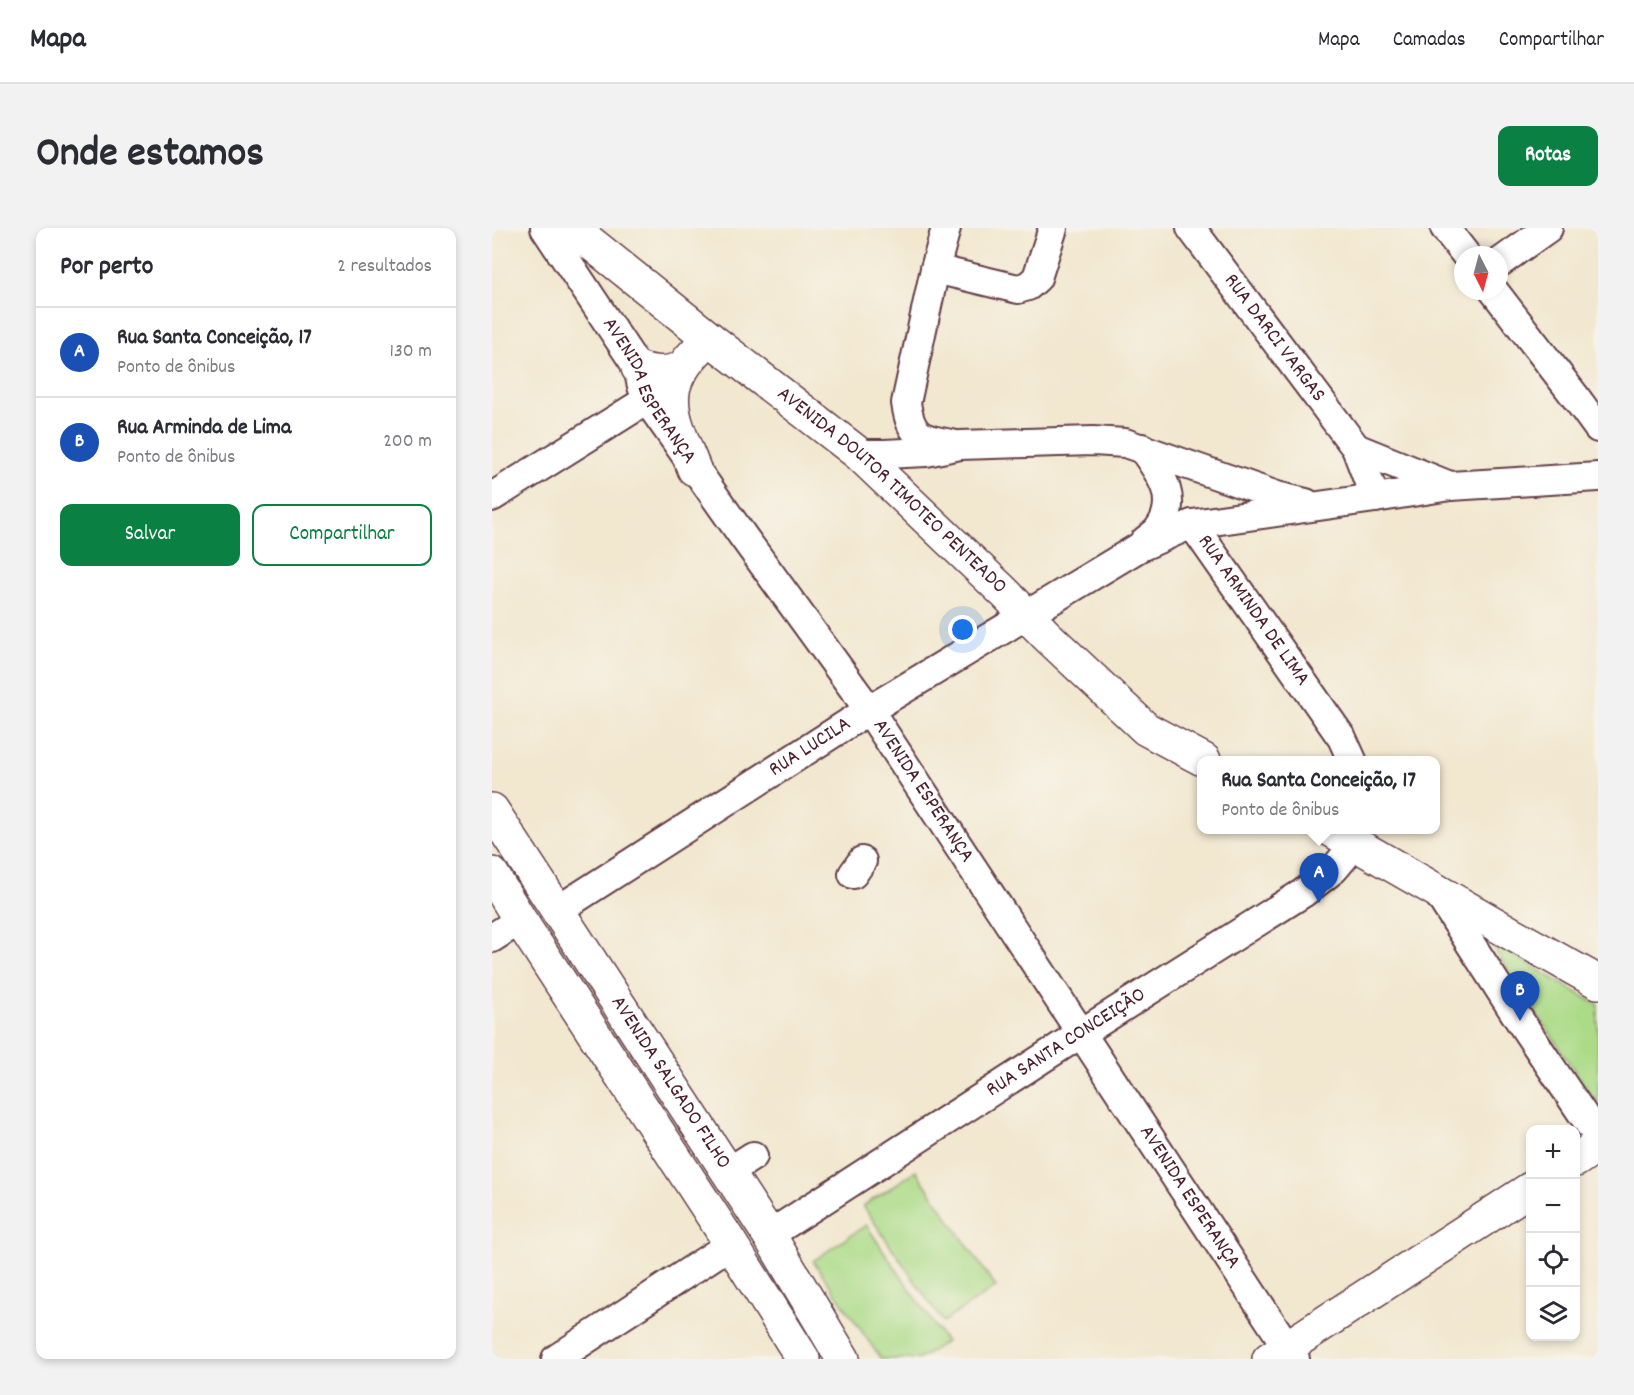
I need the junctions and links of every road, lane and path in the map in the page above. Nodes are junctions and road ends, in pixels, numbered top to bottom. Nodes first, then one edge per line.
1 (545, 228) edge
2 (572, 228) edge
3 (946, 228) edge
4 (1053, 228) edge
5 (1191, 228) edge
6 (1445, 228) edge
7 (1548, 228) edge
8 (1459, 246) edge
9 (1508, 257) edge
10 (935, 269) junction
11 (1501, 300) edge
12 (709, 338) junction
13 (638, 368) junction
14 (683, 368) junction
15 (646, 400) junction
16 (1598, 428) edge
17 (960, 445) junction
18 (1142, 448) junction
19 (1356, 448) junction
20 (859, 454) junction
21 (694, 468) junction
22 (1598, 477) edge
23 (1450, 486) junction
24 (492, 497) edge
25 (1376, 498) junction
26 (1320, 506) junction
27 (1192, 524) junction
28 (1138, 548) junction
29 (1026, 615) junction
30 (869, 710) junction
31 (1197, 756) edge
32 (1350, 756) edge
33 (492, 810) edge
34 (1341, 834) edge
35 (492, 874) edge
36 (1436, 890) junction
37 (558, 910) junction
38 (520, 920) junction
39 (492, 938) edge
40 (1598, 982) edge
41 (1080, 1034) junction
42 (1598, 1137) edge
43 (1598, 1145) edge
44 (1580, 1157) edge
45 (1526, 1192) edge
46 (769, 1235) junction
47 (731, 1244) junction
48 (1284, 1355) edge
49 (556, 1359) edge
50 (803, 1359) edge
51 (843, 1359) edge

1 - 13 street, AVENIDA ESPERANÇA
2 - 12 main road, AVENIDA DOUTOR TIMOTEO PENTEADO
3 - 10 street
4 - 10 street
5 - 19 street, RUA DARCI VARGAS
6 - 8 street
7 - 9 street
10 - 17 street
11 - 16 street
12 - 14 main road
12 - 20 main road, AVENIDA DOUTOR TIMOTEO PENTEADO
13 - 14 main road
13 - 15 street, AVENIDA ESPERANÇA
14 - 21 main road
15 - 21 street, AVENIDA ESPERANÇA
15 - 24 street
17 - 18 street
17 - 20 street
18 - 26 street
18 - 28 street
19 - 23 street
19 - 25 street, RUA DARCI VARGAS
20 - 29 main road, AVENIDA DOUTOR TIMOTEO PENTEADO
21 - 30 street, AVENIDA ESPERANÇA
22 - 23 street, RUA LUCILA
23 - 25 street, RUA LUCILA
25 - 26 street, RUA LUCILA
26 - 27 street, RUA LUCILA
27 - 28 street, RUA LUCILA
27 - 32 street, RUA ARMINDA DE LIMA
28 - 29 street, RUA LUCILA
29 - 30 street, RUA LUCILA
29 - 31 main road, AVENIDA DOUTOR TIMOTEO PENTEADO
30 - 37 street, RUA LUCILA
30 - 41 street, AVENIDA ESPERANÇA
33 - 37 main road, AVENIDA SALGADO FILHO
34 - 36 main road
34 - 41 street, RUA SANTA CONCEIÇÃO
35 - 38 main road, AVENIDA SALGADO FILHO
36 - 40 main road
36 - 42 street
37 - 46 main road, AVENIDA SALGADO FILHO
38 - 39 street
38 - 47 main road, AVENIDA SALGADO FILHO
41 - 46 street, RUA SANTA CONCEIÇÃO
41 - 48 street, AVENIDA ESPERANÇA
43 - 44 main road
45 - 48 main road
46 - 51 main road, AVENIDA SALGADO FILHO
47 - 49 street
47 - 50 main road, AVENIDA SALGADO FILHO

